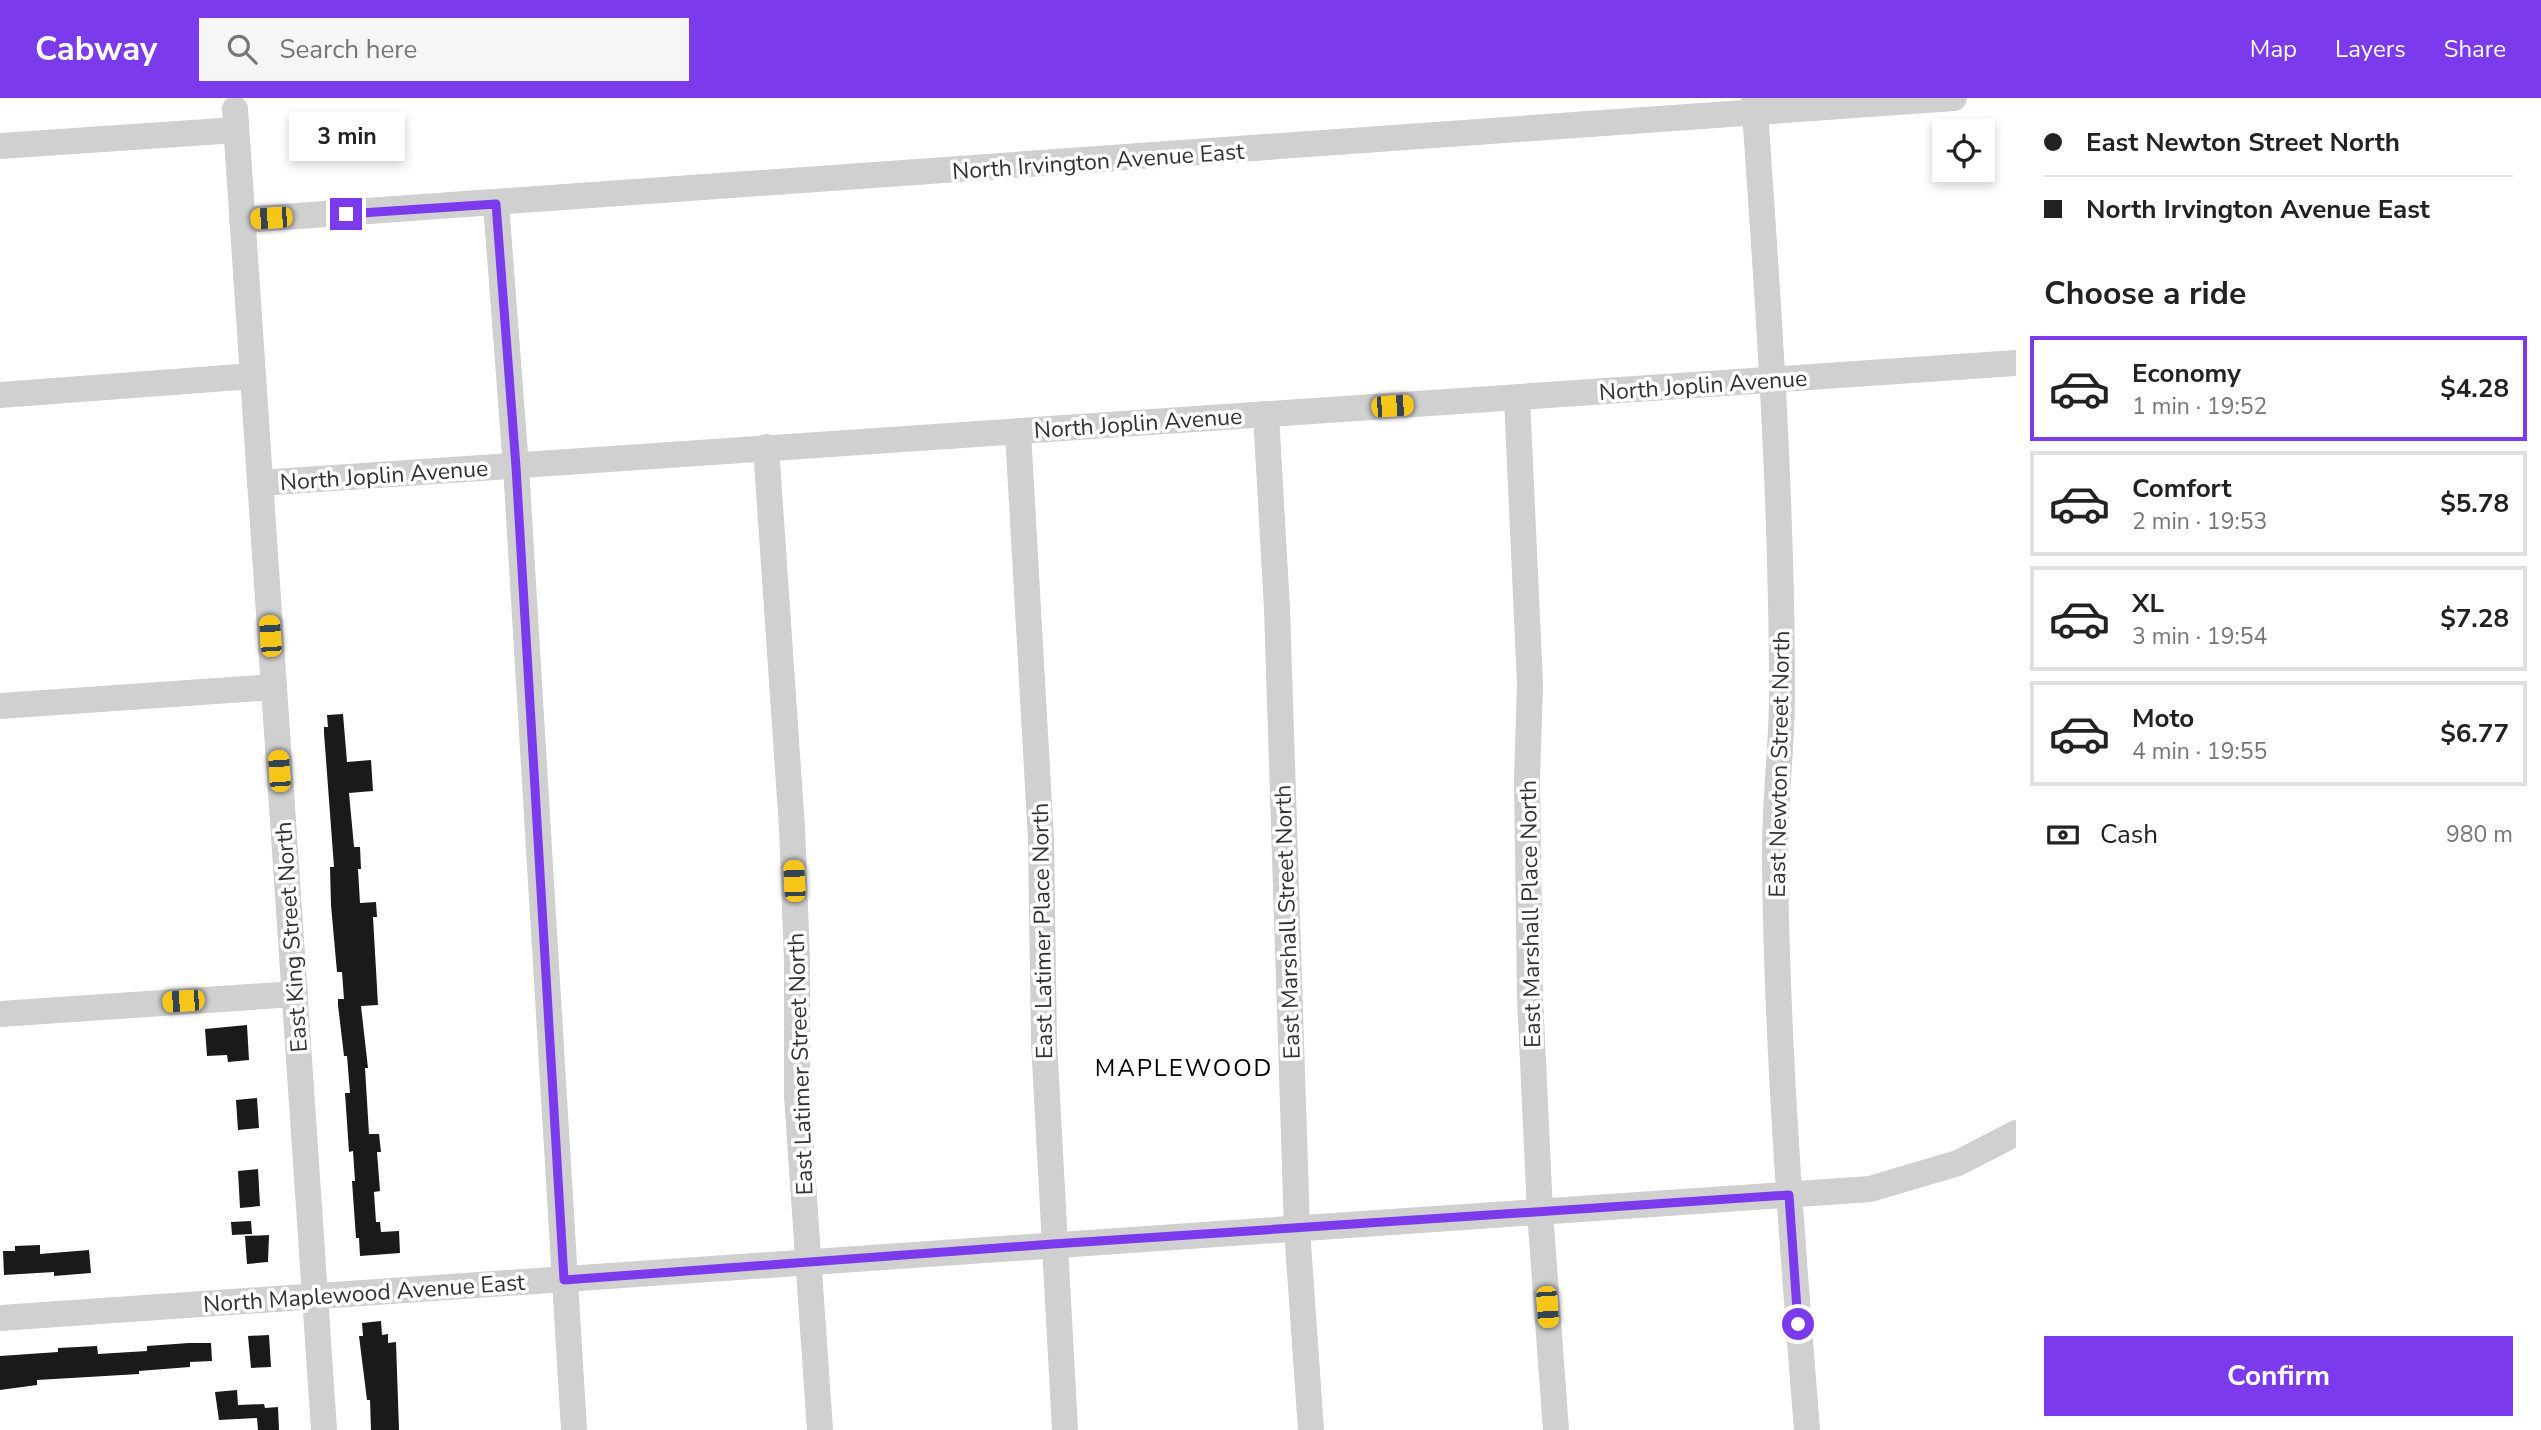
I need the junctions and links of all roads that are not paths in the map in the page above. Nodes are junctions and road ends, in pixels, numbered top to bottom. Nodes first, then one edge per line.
1 (1954, 98) edge
2 (1754, 106) edge
3 (0, 146) edge
4 (496, 204) junction
5 (242, 220) junction
6 (2016, 363) edge
7 (253, 376) junction
8 (1773, 380) junction
9 (0, 395) edge
10 (1517, 398) junction
11 (1266, 414) junction
12 (1018, 432) junction
13 (766, 447) junction
14 (516, 467) junction
15 (260, 483) junction
16 (274, 687) junction
17 (0, 706) edge
18 (295, 994) junction
19 (0, 1014) edge
20 (2016, 1133) edge
21 (1789, 1195) junction
22 (1540, 1212) junction
23 (1297, 1229) junction
24 (1053, 1244) junction
25 (808, 1262) junction
26 (564, 1280) junction
27 (315, 1295) junction
28 (0, 1318) edge
29 (324, 1430) edge
30 (574, 1430) edge
31 (820, 1430) edge
32 (1065, 1430) edge
33 (1311, 1430) edge
34 (1556, 1430) edge
35 (1807, 1430) edge

1 - 2 street, North Irvington Avenue East
2 - 4 street, North Irvington Avenue East
2 - 8 street, East Newton Street North
3 - 5 street, East King Street North
4 - 5 street, North Irvington Avenue East
4 - 14 street
5 - 7 street, East King Street North
6 - 8 street, North Joplin Avenue
7 - 9 street
7 - 15 street, East King Street North
8 - 10 street, North Joplin Avenue
8 - 21 street, East Newton Street North
10 - 11 street, North Joplin Avenue
10 - 22 street, East Marshall Place North
11 - 12 street, North Joplin Avenue
11 - 23 street, East Marshall Street North
12 - 13 street, North Joplin Avenue
12 - 24 street, East Latimer Place North
13 - 14 street, North Joplin Avenue
13 - 25 street, East Latimer Street North
14 - 15 street, North Joplin Avenue
14 - 26 street
15 - 16 street, East King Street North
16 - 17 street
16 - 18 street, East King Street North
18 - 19 street
18 - 27 street, East King Street North
20 - 21 street, North Maplewood Avenue East
21 - 22 street, North Maplewood Avenue East
21 - 35 street, East Newton Street North
22 - 23 street, North Maplewood Avenue East
22 - 34 street, East Marshall Place North
23 - 24 street, North Maplewood Avenue East
23 - 33 street, East Marshall Street North
24 - 25 street, North Maplewood Avenue East
24 - 32 street, East Latimer Place North
25 - 26 street, North Maplewood Avenue East
25 - 31 street, East Latimer Street North
26 - 27 street, North Maplewood Avenue East
26 - 30 street
27 - 28 street, North Maplewood Avenue East
27 - 29 street, East King Street North

